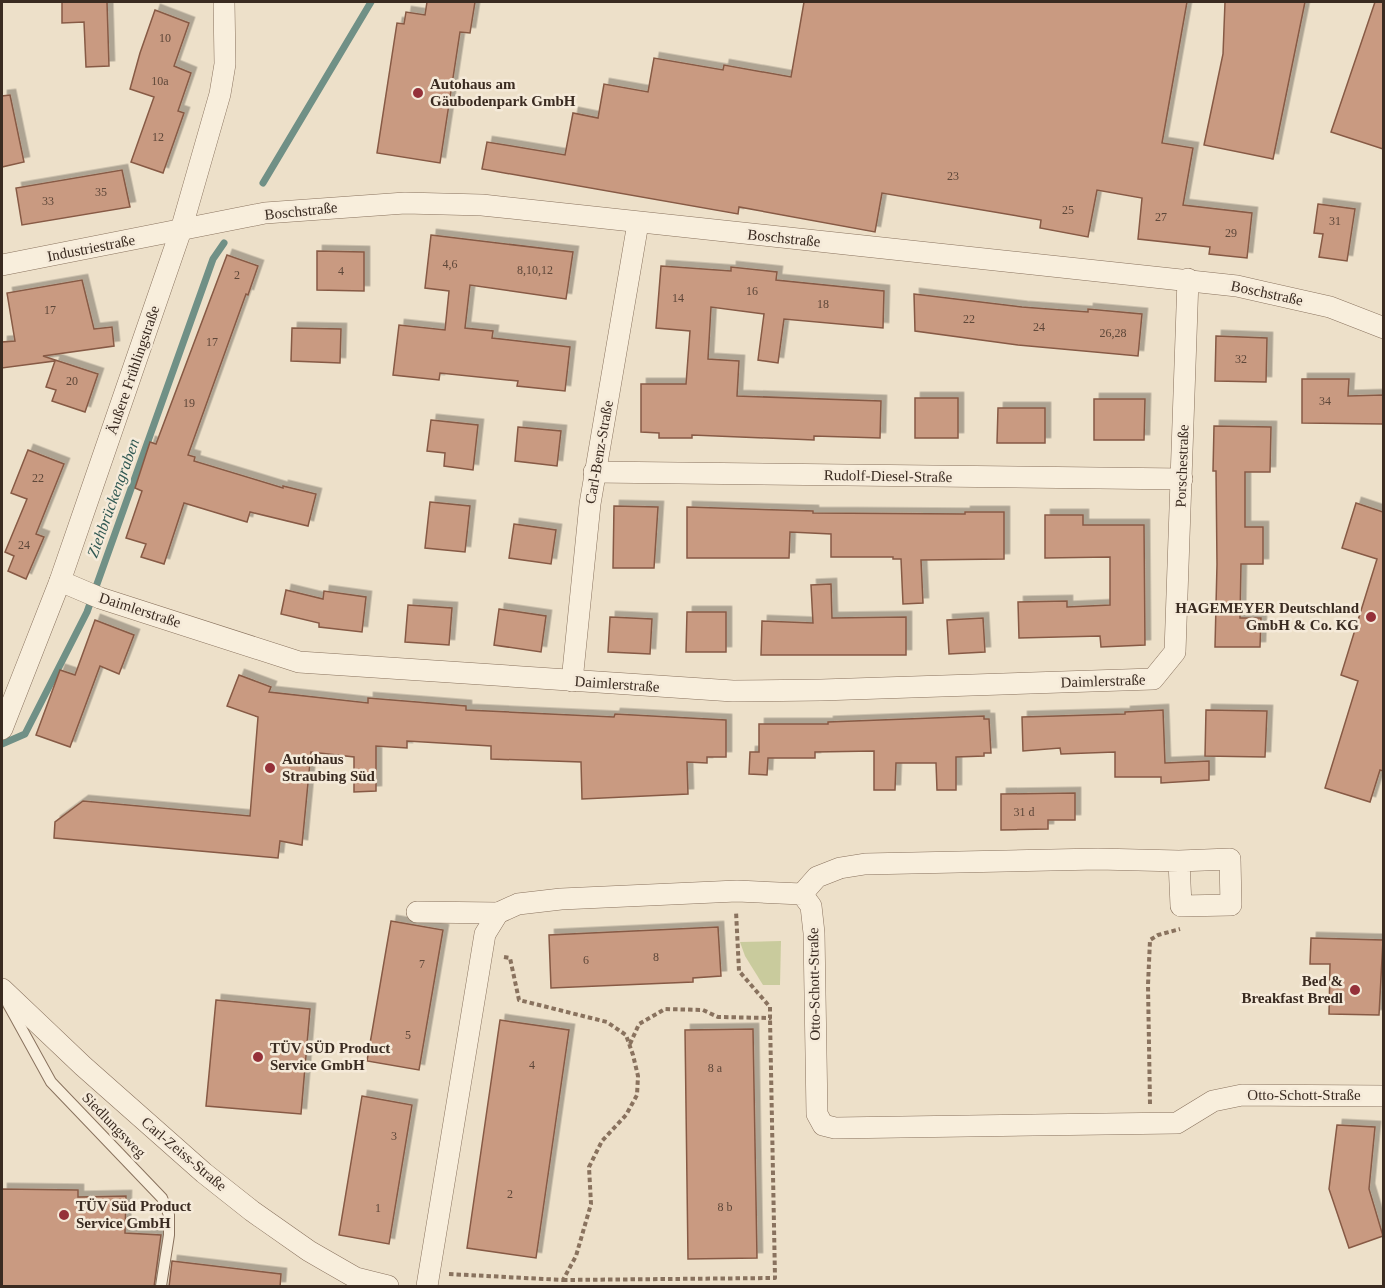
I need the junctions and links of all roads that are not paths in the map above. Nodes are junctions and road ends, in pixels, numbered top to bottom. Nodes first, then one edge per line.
1 (224, 2) edge
2 (638, 223) junction
3 (181, 230) junction
4 (2, 265) edge
5 (1188, 279) junction
6 (1383, 328) edge
7 (594, 472) junction
8 (1182, 479) junction
9 (60, 581) junction
10 (1176, 652) joint
11 (572, 681) junction
12 (2, 729) edge
13 (1179, 861) junction
14 (802, 894) junction
15 (417, 912) dead end
16 (498, 913) junction
17 (2, 991) edge
18 (1383, 1096) edge
19 (427, 1280) edge
20 (161, 1287) edge
21 (388, 1287) edge

1 - 3 street, Äußere Frühlingstraße
2 - 3 street, Boschstraße
2 - 5 street, Boschstraße
2 - 7 street, Carl-Benz-Straße
3 - 4 street, Industriestraße
3 - 9 street, Äußere Frühlingstraße
5 - 6 street, Boschstraße
5 - 8 street, Porschestraße
7 - 8 street, Rudolf-Diesel-Straße
7 - 11 street, Carl-Benz-Straße
8 - 10 street, Porschestraße
9 - 11 street, Daimlerstraße
9 - 12 street, Äußere Frühlingstraße
10 - 11 street, Daimlerstraße
13 - 13 street
13 - 14 street
14 - 16 street
14 - 18 street, Otto-Schott-Straße
15 - 16 street
16 - 19 street
17 - 20 lane, Siedlungsweg
17 - 21 street, Carl-Zeiss-Straße

